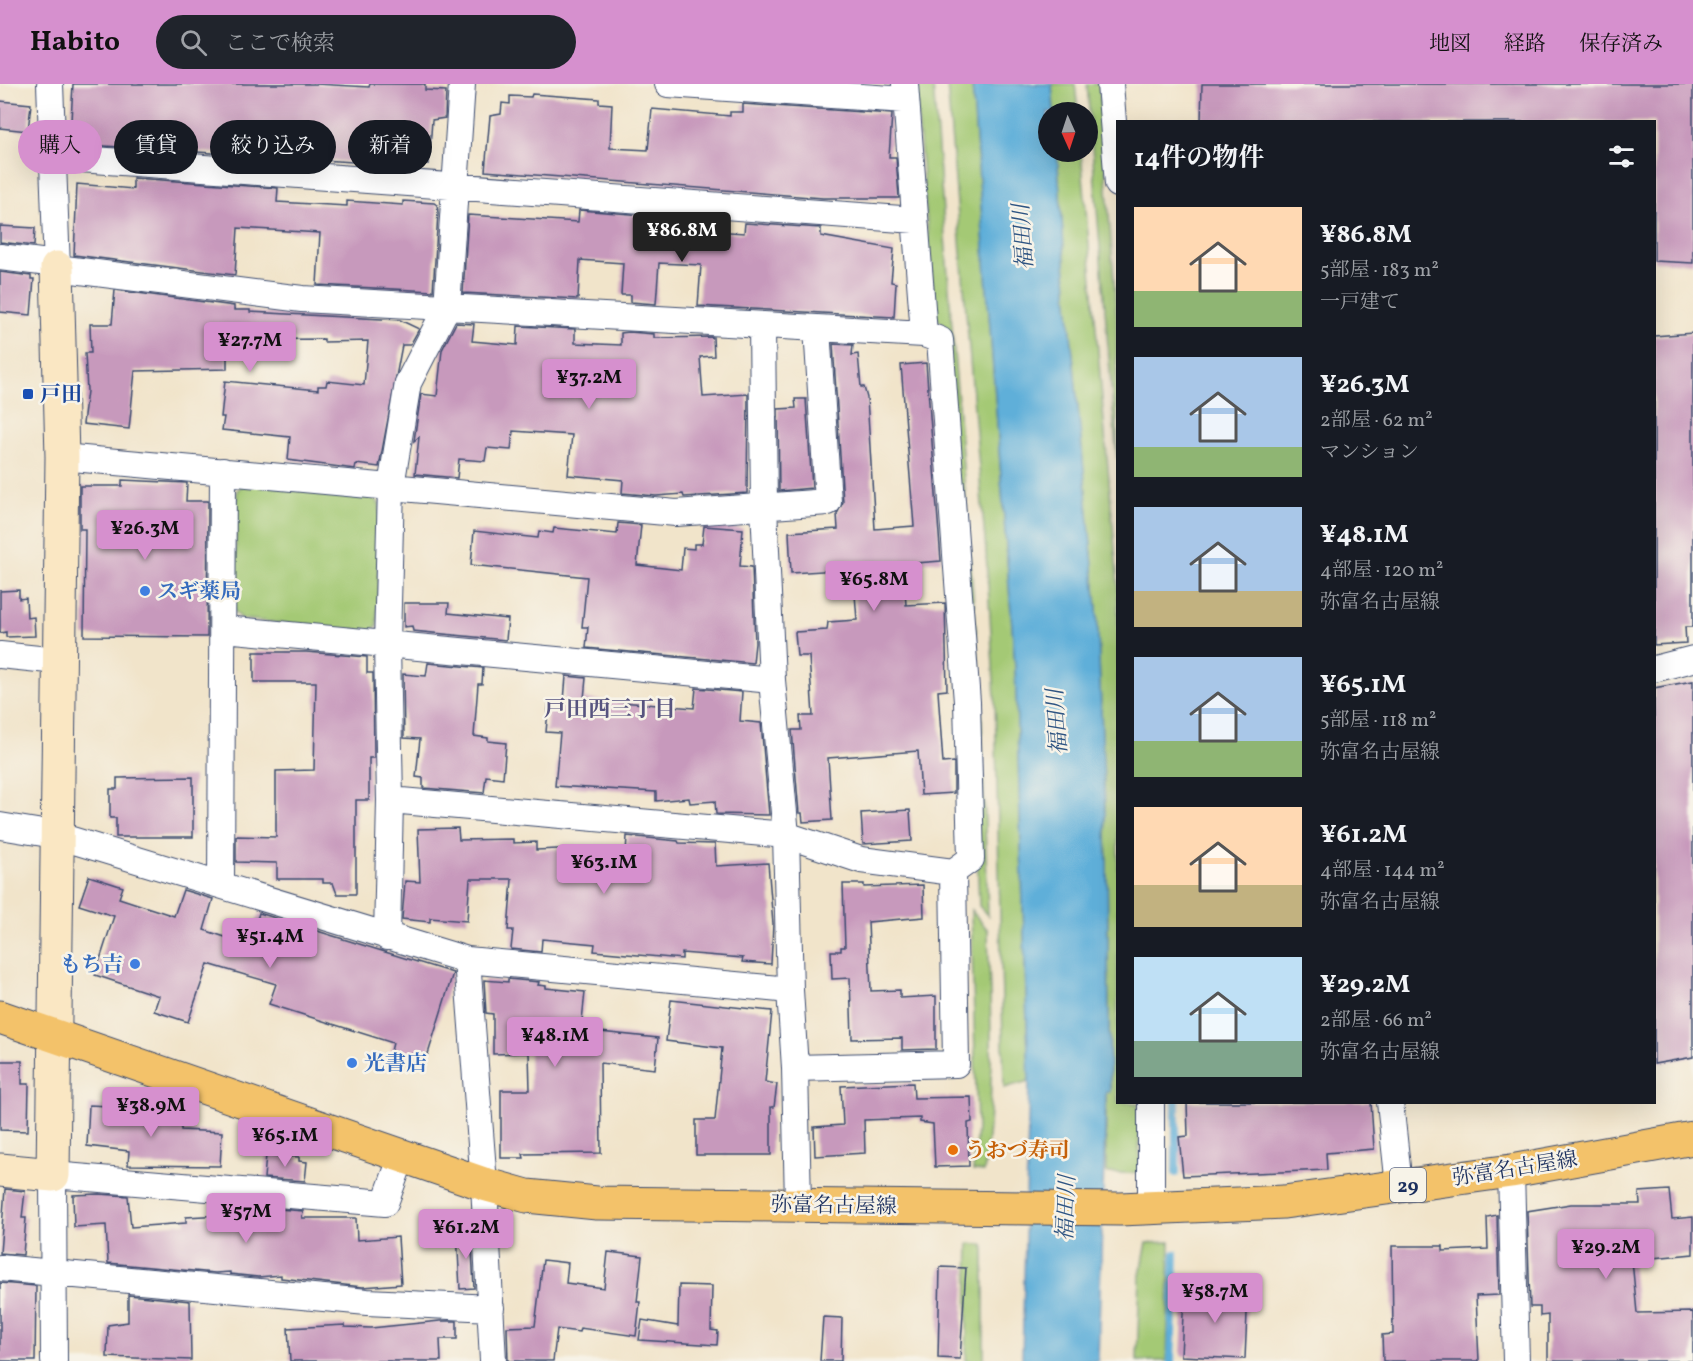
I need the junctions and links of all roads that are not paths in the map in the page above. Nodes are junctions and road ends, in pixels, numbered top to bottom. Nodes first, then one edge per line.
1 (50, 84) edge
2 (462, 84) edge
3 (668, 84) edge
4 (1110, 84) edge
5 (906, 92) edge
6 (51, 120) edge
7 (1116, 159) edge
8 (102, 161) edge
9 (53, 174) edge
10 (455, 186) junction
11 (915, 220) junction
12 (0, 257) edge
13 (57, 266) junction
14 (447, 307) junction
15 (762, 325) junction
16 (817, 328) junction
17 (924, 334) junction
18 (62, 457) junction
19 (223, 471) junction
20 (391, 486) junction
21 (764, 507) junction
22 (224, 629) junction
23 (387, 644) junction
24 (0, 655) edge
25 (1693, 659) edge
26 (58, 661) junction
27 (1656, 668) edge
28 (772, 680) junction
29 (390, 800) junction
30 (0, 826) edge
31 (55, 835) junction
32 (786, 835) junction
33 (953, 872) junction
34 (221, 885) junction
35 (387, 937) junction
36 (466, 960) junction
37 (790, 990) junction
38 (0, 1017) edge
39 (53, 1035) junction
40 (795, 1068) junction
41 (1150, 1104) edge
42 (1390, 1104) edge
43 (1693, 1138) edge
44 (402, 1156) junction
45 (0, 1170) edge
46 (1511, 1171) junction
47 (53, 1175) junction
48 (484, 1184) junction
49 (1399, 1186) junction
50 (798, 1204) junction
51 (1135, 1208) junction
52 (0, 1268) edge
53 (54, 1272) junction
54 (491, 1308) junction
55 (54, 1361) edge
56 (493, 1361) edge
57 (1516, 1361) edge

1 - 6 street
2 - 10 street
3 - 5 street
4 - 7 street
5 - 11 street
8 - 10 street
9 - 13 street
10 - 11 street
10 - 14 street
11 - 17 street
12 - 13 street
13 - 14 street
13 - 18 street
14 - 15 street
14 - 20 street
15 - 16 street
15 - 21 street
16 - 17 street
16 - 21 street
17 - 33 street
18 - 19 street
18 - 26 street
19 - 20 street
19 - 22 street
20 - 21 street
20 - 23 street
21 - 28 street
22 - 23 street
22 - 34 street
23 - 28 street
23 - 29 street
24 - 26 street
25 - 27 street
26 - 31 street
28 - 32 street
29 - 32 street
29 - 35 street
30 - 31 street
31 - 34 street
31 - 39 street
32 - 33 street
32 - 37 street
33 - 40 street
34 - 35 street
35 - 36 street
36 - 37 street
36 - 48 street
37 - 40 street
38 - 39 main road, 弥富名古屋線 / 29
39 - 44 main road, 弥富名古屋線 / 29
39 - 47 street
40 - 50 street
41 - 51 street
42 - 49 street
43 - 46 main road, 弥富名古屋線 / 29
44 - 47 street
44 - 48 main road, 弥富名古屋線 / 29
45 - 47 street
46 - 49 main road, 弥富名古屋線 / 29
46 - 57 street
47 - 53 street
48 - 50 main road, 弥富名古屋線 / 29
48 - 54 street
49 - 51 main road, 弥富名古屋線 / 29
50 - 51 main road, 弥富名古屋線 / 29
52 - 53 street
53 - 54 street
53 - 55 street
54 - 56 street

